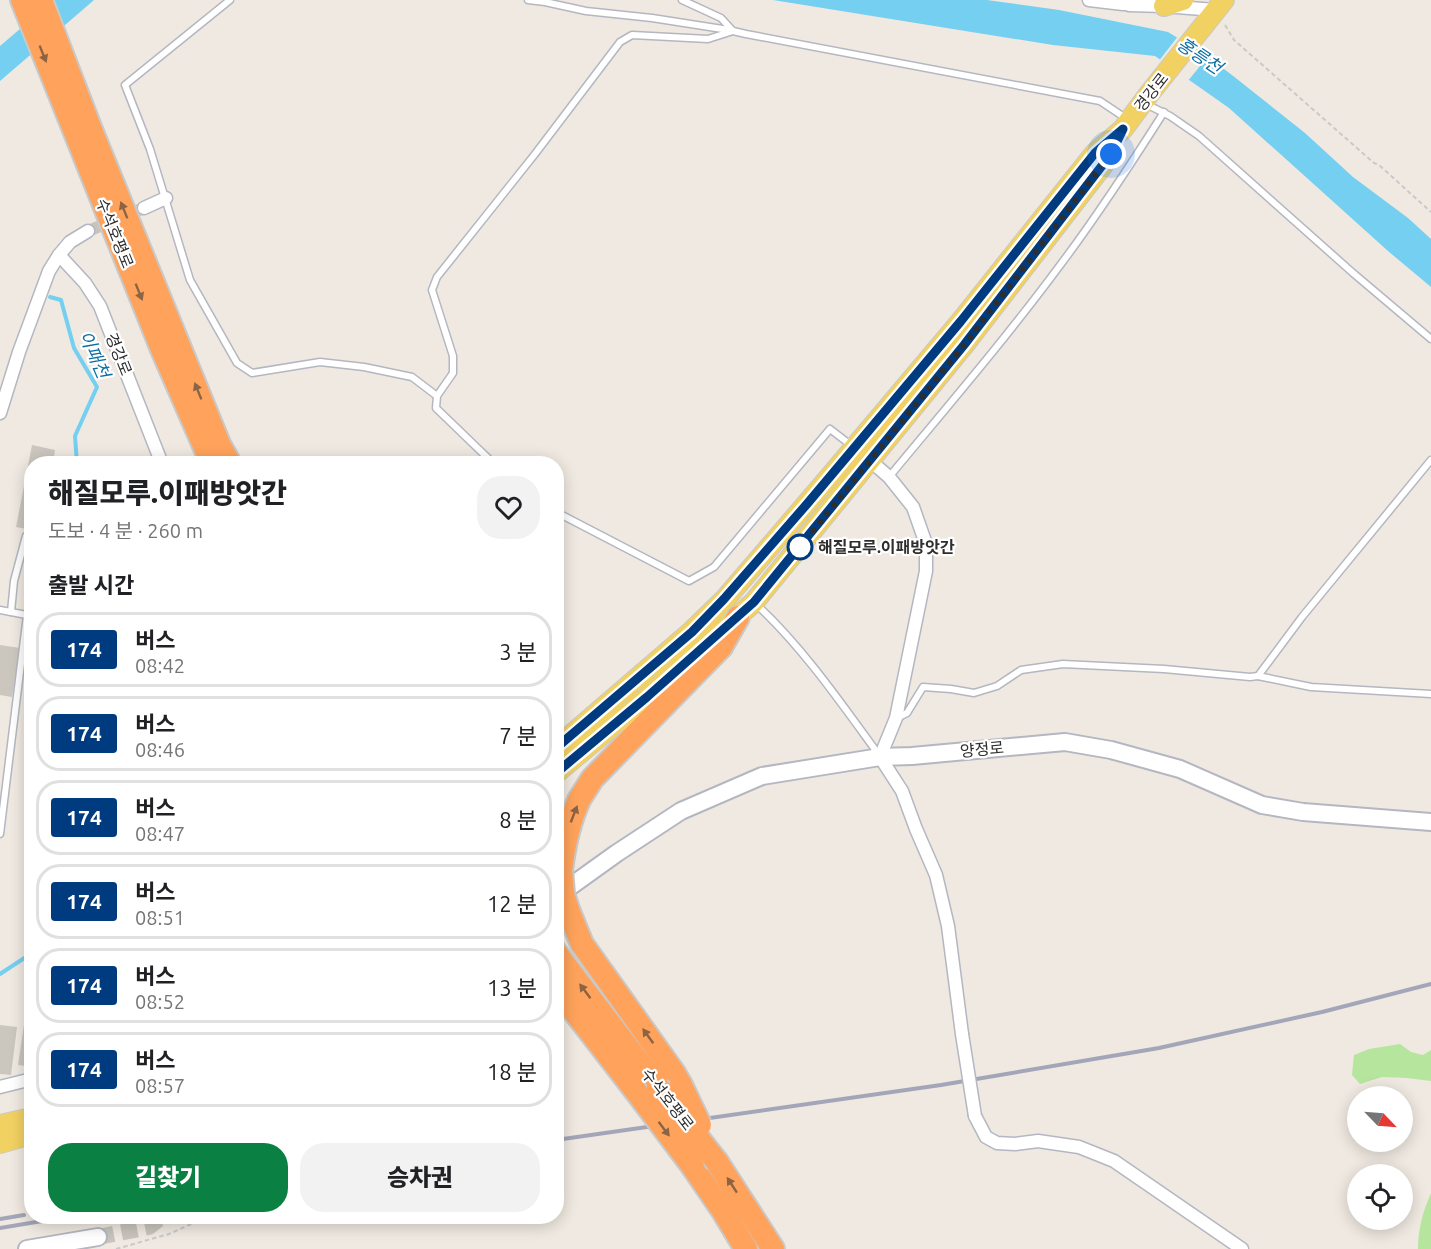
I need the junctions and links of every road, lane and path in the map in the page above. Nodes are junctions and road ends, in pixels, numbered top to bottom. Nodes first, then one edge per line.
1 (22, 0) edge
2 (41, 0) edge
3 (230, 0) edge
4 (528, 0) edge
5 (681, 0) edge
6 (1089, 0) edge
7 (1117, 0) edge
8 (1183, 0) edge
9 (1129, 5) junction
10 (1220, 5) edge
11 (1164, 6) junction
12 (733, 31) junction
13 (1146, 98) junction
14 (1164, 112) junction
15 (1126, 124) junction
16 (85, 135) junction
17 (166, 198) junction
18 (144, 208) tunnel mouth
19 (1431, 212) edge
20 (88, 231) tunnel mouth
21 (59, 255) junction
22 (1431, 339) edge
23 (437, 396) junction
24 (0, 413) edge
25 (854, 448) junction
26 (159, 456) edge
27 (209, 456) edge
28 (226, 456) edge
29 (486, 456) edge
30 (1431, 460) edge
31 (871, 461) junction
32 (889, 477) junction
33 (564, 516) edge
34 (24, 542) edge
35 (0, 610) edge
36 (746, 610) junction
37 (11, 612) junction
38 (24, 614) edge
39 (24, 653) edge
40 (1258, 676) junction
41 (1431, 694) edge
42 (896, 718) junction
43 (564, 741) edge
44 (880, 757) junction
45 (564, 766) edge
46 (1431, 822) edge
47 (0, 834) edge
48 (564, 848) edge
49 (564, 902) edge
50 (564, 908) edge
51 (564, 964) edge
52 (564, 998) edge
53 (24, 1081) edge
54 (0, 1087) edge
55 (24, 1120) edge
56 (0, 1125) edge
57 (24, 1136) edge
58 (0, 1143) edge
59 (717, 1162) junction
60 (191, 1224) edge
61 (98, 1237) tunnel mouth
62 (50, 1247) edge
63 (27, 1249) edge
64 (116, 1249) edge
65 (746, 1249) edge
66 (773, 1249) edge
67 (1242, 1249) edge

1 -> 16 highway, 수석호평로
2 - 16 highway, 수석호평로
3 - 17 lane
4 - 12 lane
5 - 12 lane
6 - 9 street
7 - 9 street
8 - 11 main road
9 - 11 street
10 - 11 street
10 - 13 main road, 경강로
10 - 19 path
12 - 15 lane
12 - 23 lane
13 - 14 lane
13 - 15 main road, 경강로
14 - 22 lane
14 - 32 lane
15 - 25 main road, 경강로
15 - 31 main road, 경강로
16 -> 27 highway, 수석호평로
28 -> 16 highway, 수석호평로
17 - 18 street
17 - 23 lane
20 - 21 street
21 - 24 street
21 - 26 street, 경강로
23 - 29 lane
25 - 31 street
25 - 33 lane
25 - 43 main road, 경강로
30 - 40 lane
31 - 32 street
31 - 36 main road, 경강로
32 - 42 street
34 - 37 lane
35 - 37 lane
36 - 44 lane
36 - 45 main road, 경강로
48 -> 36 highway, bridge
37 - 38 lane
39 - 47 lane
40 - 41 lane
40 - 42 lane
42 - 44 street
44 - 46 main road, 양정로
44 - 49 main road, 양정로
44 - 67 street, bridge
59 -> 50 highway, bridge
59 -> 51 highway, 수석호평로, bridge
52 -> 65 highway, 수석호평로, bridge
53 - 54 street
55 - 56 main road
57 - 58 main road
66 -> 59 highway, 수석호평로
60 - 64 path
61 - 62 main road
62 - 63 main road

